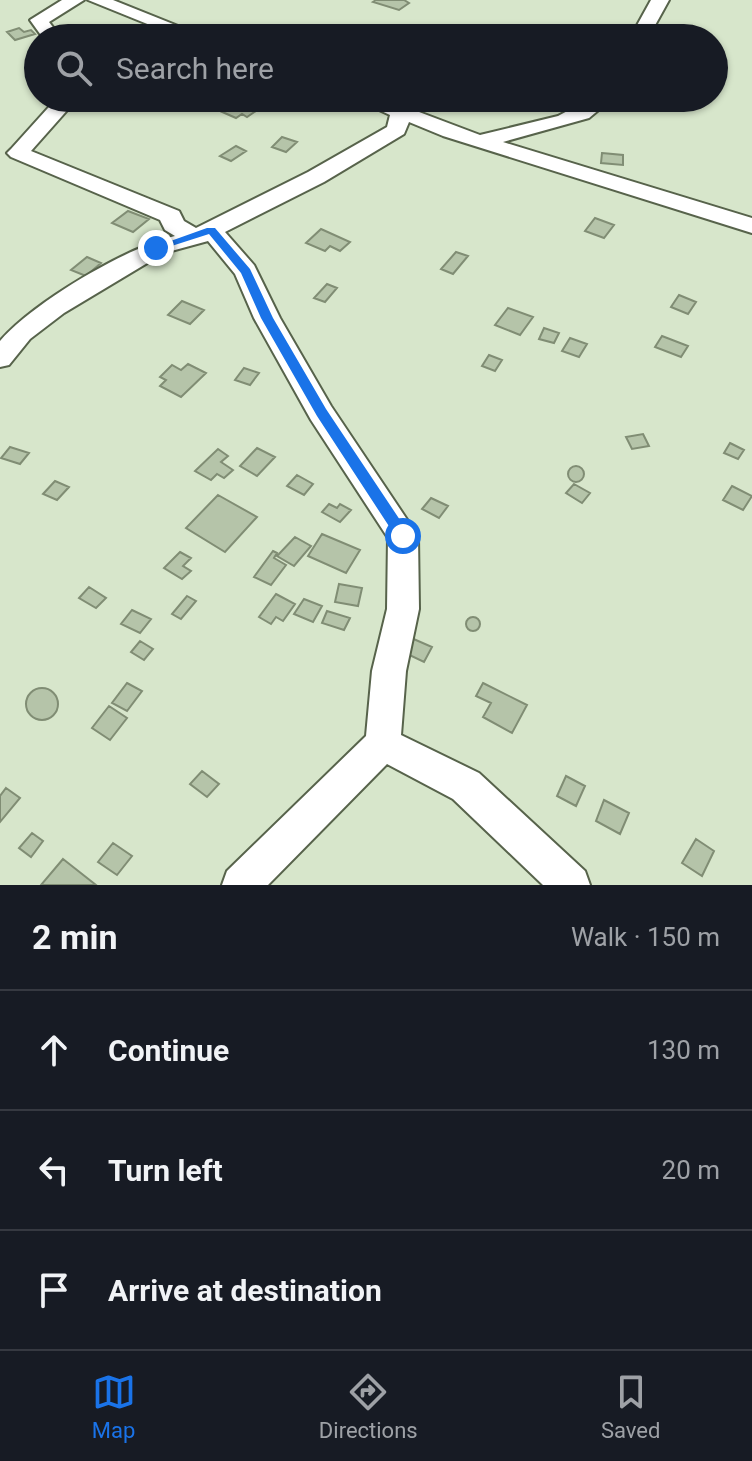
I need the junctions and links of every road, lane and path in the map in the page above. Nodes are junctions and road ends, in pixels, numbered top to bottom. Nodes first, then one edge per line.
1 (75, 0) edge
2 (97, 0) edge
3 (660, 0) edge
4 (42, 24) edge
5 (161, 24) edge
6 (647, 24) edge
7 (55, 112) edge
8 (401, 112) joint
9 (586, 112) edge
10 (481, 141) junction
11 (752, 226) edge
12 (203, 234) junction
13 (0, 358) edge
14 (383, 744) junction
15 (241, 885) edge
16 (571, 885) edge

1 - 4 street
2 - 5 street
3 - 6 street
7 - 12 street
8 - 10 street
8 - 12 street
9 - 10 street
10 - 11 street
12 - 13 street
12 - 14 street
14 - 15 street
14 - 16 street

